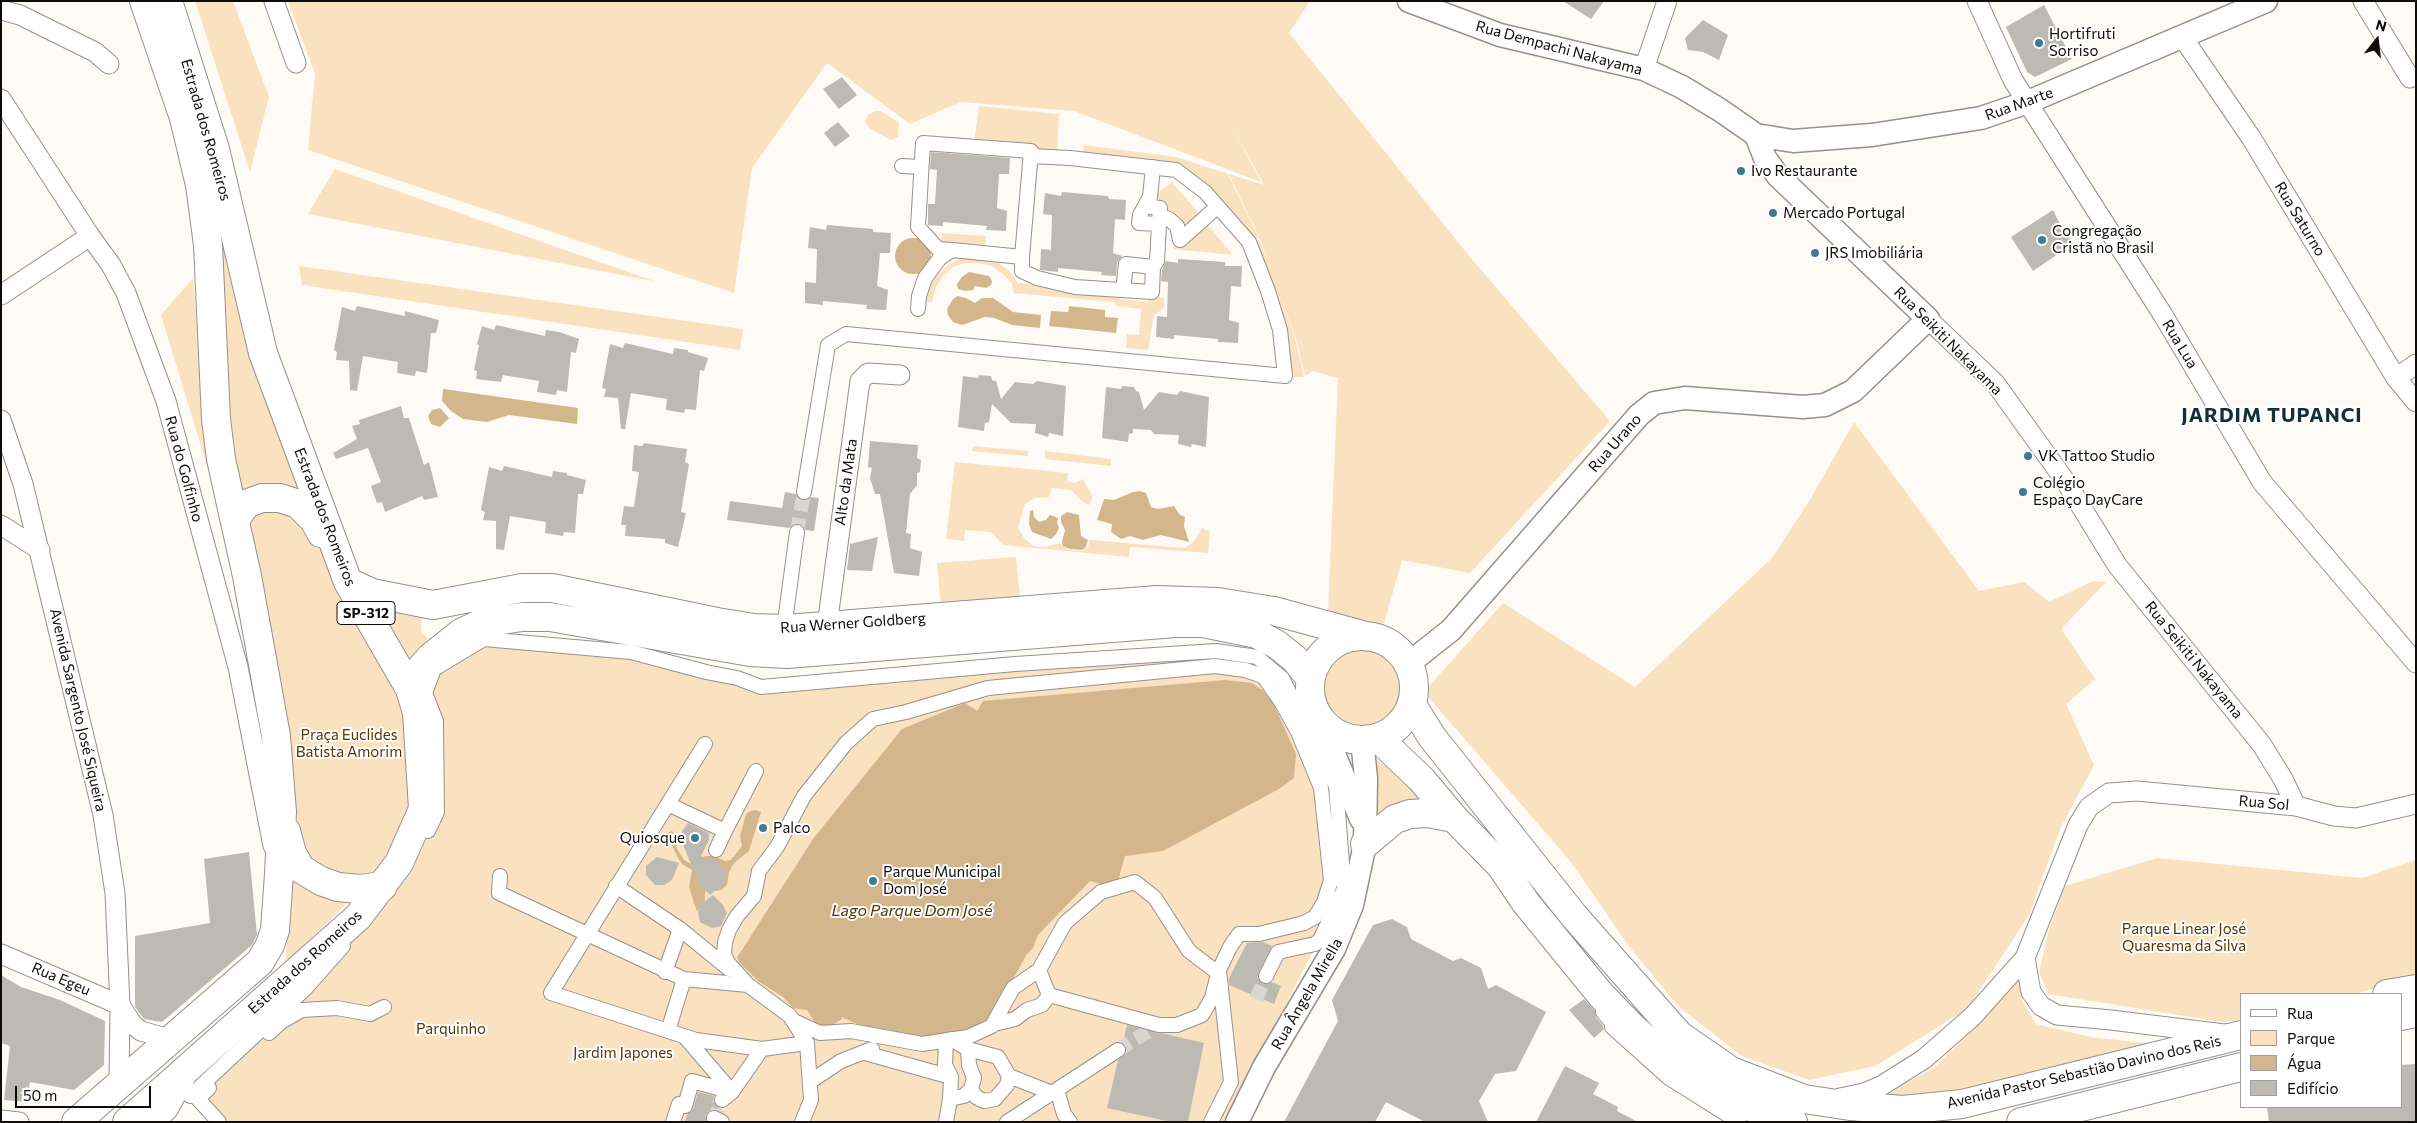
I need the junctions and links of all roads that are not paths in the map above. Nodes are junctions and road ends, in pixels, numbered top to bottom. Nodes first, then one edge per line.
1 (144, 1) edge
2 (168, 1) edge
3 (274, 1) edge
4 (1409, 1) edge
5 (1667, 1) edge
6 (1977, 1) edge
7 (2266, 1) edge
8 (2363, 1) edge
9 (1, 10) edge
10 (2183, 38) junction
11 (296, 63) dead end
12 (109, 64) dead end
13 (1644, 69) junction
14 (2410, 78) dead end
15 (1, 100) edge
16 (2028, 102) junction
17 (1756, 136) junction
18 (1031, 156) junction
19 (902, 166) dead end
20 (922, 167) junction
21 (1153, 167) junction
22 (1217, 207) junction
23 (1160, 220) junction
24 (90, 236) junction
25 (952, 250) junction
26 (1022, 257) junction
27 (1153, 266) junction
28 (1123, 290) junction
29 (1, 295) edge
30 (918, 309) dead end
31 (1928, 320) junction
32 (2416, 364) edge
33 (900, 375) dead end
34 (2396, 378) junction
35 (2416, 402) edge
36 (1, 420) edge
37 (804, 492) tunnel mouth
38 (235, 520) junction
39 (1, 525) edge
40 (797, 532) tunnel mouth
41 (40, 550) junction
42 (348, 582) junction
43 (437, 606) junction
44 (827, 626) junction
45 (784, 629) junction
46 (1362, 635) junction
47 (441, 647) junction
48 (2416, 663) edge
49 (1408, 664) junction
50 (1310, 678) junction
51 (410, 689) junction
52 (1412, 704) junction
53 (1320, 720) junction
54 (1370, 739) junction
55 (705, 744) dead end
56 (756, 771) dead end
57 (668, 804) junction
58 (2416, 804) edge
59 (2296, 806) junction
60 (282, 812) junction
61 (1454, 818) junction
62 (725, 831) junction
63 (1365, 835) junction
64 (716, 850) dead end
65 (278, 874) junction
66 (500, 876) dead end
67 (383, 886) junction
68 (616, 886) junction
69 (1537, 895) junction
70 (680, 929) junction
71 (586, 935) junction
72 (1, 954) edge
73 (2025, 958) junction
74 (1039, 970) junction
75 (1219, 970) junction
76 (665, 972) junction
77 (1266, 976) tunnel mouth
78 (684, 979) junction
79 (748, 985) junction
80 (2416, 989) edge
81 (2392, 993) edge
82 (1049, 995) junction
83 (1594, 1002) dead end
84 (120, 1005) junction
85 (384, 1007) dead end
86 (2416, 1013) edge
87 (2402, 1016) edge
88 (792, 1020) junction
89 (994, 1024) junction
90 (668, 1031) junction
91 (684, 1036) junction
92 (2239, 1036) edge
93 (169, 1039) junction
94 (889, 1039) junction
95 (948, 1040) junction
96 (807, 1043) junction
97 (762, 1048) junction
98 (968, 1049) junction
99 (1118, 1050) tunnel mouth
100 (865, 1053) junction
101 (194, 1061) junction
102 (2240, 1067) edge
103 (1009, 1076) junction
104 (950, 1077) junction
105 (811, 1081) junction
106 (119, 1085) junction
107 (971, 1089) junction
108 (1055, 1092) junction
109 (190, 1096) dead end
110 (727, 1096) junction
111 (950, 1099) junction
112 (1799, 1110) edge
113 (1, 1120) edge
114 (19, 1122) edge
115 (76, 1122) edge
116 (127, 1122) edge
117 (155, 1122) edge
118 (219, 1122) edge
119 (673, 1122) edge
120 (802, 1122) edge
121 (946, 1122) edge
122 (1007, 1122) edge
123 (1070, 1122) edge
124 (1211, 1122) edge
125 (1237, 1122) edge
126 (1739, 1122) edge
127 (2020, 1122) edge

1 - 38 main road, Estrada dos Romeiros
2 - 42 main road, Estrada dos Romeiros / SP-312
3 - 11 street
4 - 13 street, Rua Dempachi Nakayama
5 - 13 street
6 - 16 street, Rua Lua
7 - 10 street, Rua Marte
8 - 14 street
9 - 12 street
10 - 16 street, Rua Marte
10 - 34 street, Rua Saturno
13 - 17 street, Rua Dempachi Nakayama
15 - 24 street, Rua do Golfinho
16 - 17 street, Rua Marte
16 - 48 street, Rua Lua
17 - 31 street, Rua Seikiti Nakayama
18 - 20 street
18 - 21 street
18 - 26 street
19 - 20 street
20 - 25 street
21 - 22 street
21 - 23 street
22 - 23 street
22 - 37 street
23 - 27 street
24 - 29 street
24 - 65 street, Rua do Golfinho
25 - 26 street
25 - 30 street
26 - 28 street
27 - 28 street
27 - 28 street
31 - 49 street, Rua Urano
31 - 59 street, Rua Seikiti Nakayama
32 - 34 street
33 - 44 street, Alto da Mata
34 - 35 street, Rua Saturno
36 - 41 street, Avenida Sargento José Siqueira
38 - 42 main road
38 - 60 main road, Estrada dos Romeiros
39 - 41 street
40 - 45 street
41 - 84 street, Avenida Sargento José Siqueira
42 - 43 main road, Rua Werner Goldberg
42 - 51 main road, Estrada dos Romeiros / SP-312
43 - 45 main road, Rua Werner Goldberg
43 - 47 main road
44 - 45 main road, Rua Werner Goldberg
44 - 46 main road, Rua Werner Goldberg
46 - 49 main road
46 - 50 main road
47 - 50 main road, Rua Werner Goldberg
47 - 51 main road, Rua Werner Goldberg
49 - 52 main road
50 - 53 main road
51 - 67 main road, Estrada dos Romeiros / SP-312
52 - 54 main road
52 - 69 main road, Avenida Pastor Sebastião Davino dos Reis
53 - 54 main road
53 - 63 street
54 - 61 main road, Avenida Pastor Sebastião Davino dos Reis
54 - 63 street, Rua Ângela Mirella
55 - 57 street
56 - 62 street
57 - 62 street
57 - 68 street
58 - 59 street, Rua Sol
59 - 73 street, Rua Sol
60 - 65 main road, Estrada dos Romeiros
60 - 67 main road
61 - 63 main road
61 - 69 main road, Avenida Pastor Sebastião Davino dos Reis
62 - 64 street
63 - 125 street, Rua Ângela Mirella
65 - 93 main road, Estrada dos Romeiros
66 - 71 street
67 - 101 main road, Estrada dos Romeiros / SP-312
68 - 70 street
68 - 71 street
69 - 112 main road, Avenida Pastor Sebastião Davino dos Reis
70 - 76 street
70 - 79 street
71 - 76 street
71 - 90 street
72 - 84 street, Rua Egeu
73 - 92 street
73 - 112 street
74 - 75 street
74 - 82 street
74 - 89 street
75 - 79 street
75 - 82 street
75 - 124 street
76 - 78 street
77 - 109 street
78 - 79 street
78 - 90 street
79 - 88 street
80 - 81 main road
82 - 89 street
83 - 126 street
84 - 93 street
84 - 106 street, Avenida Sargento José Siqueira
85 - 118 street
86 - 87 main road
88 - 94 street
88 - 96 street
89 - 95 street
90 - 91 street
91 - 97 street
91 - 110 street
92 - 112 main road, Avenida Pastor Sebastião Davino dos Reis
93 - 106 main road, Estrada dos Romeiros
94 - 95 street
94 - 100 street
95 - 98 street
95 - 104 street
96 - 97 street
96 - 105 street
97 - 110 street
98 - 103 street
98 - 107 street
99 - 108 street
100 - 104 street
100 - 105 street
101 - 116 main road, Estrada dos Romeiros / SP-312
101 - 117 street
102 - 127 main road, Avenida Pastor Sebastião Davino dos Reis
103 - 107 street
103 - 108 street
104 - 111 street
105 - 120 street
106 - 115 main road, Estrada dos Romeiros
107 - 111 street
108 - 122 street
108 - 123 street
110 - 119 street
111 - 121 street
113 - 114 street

